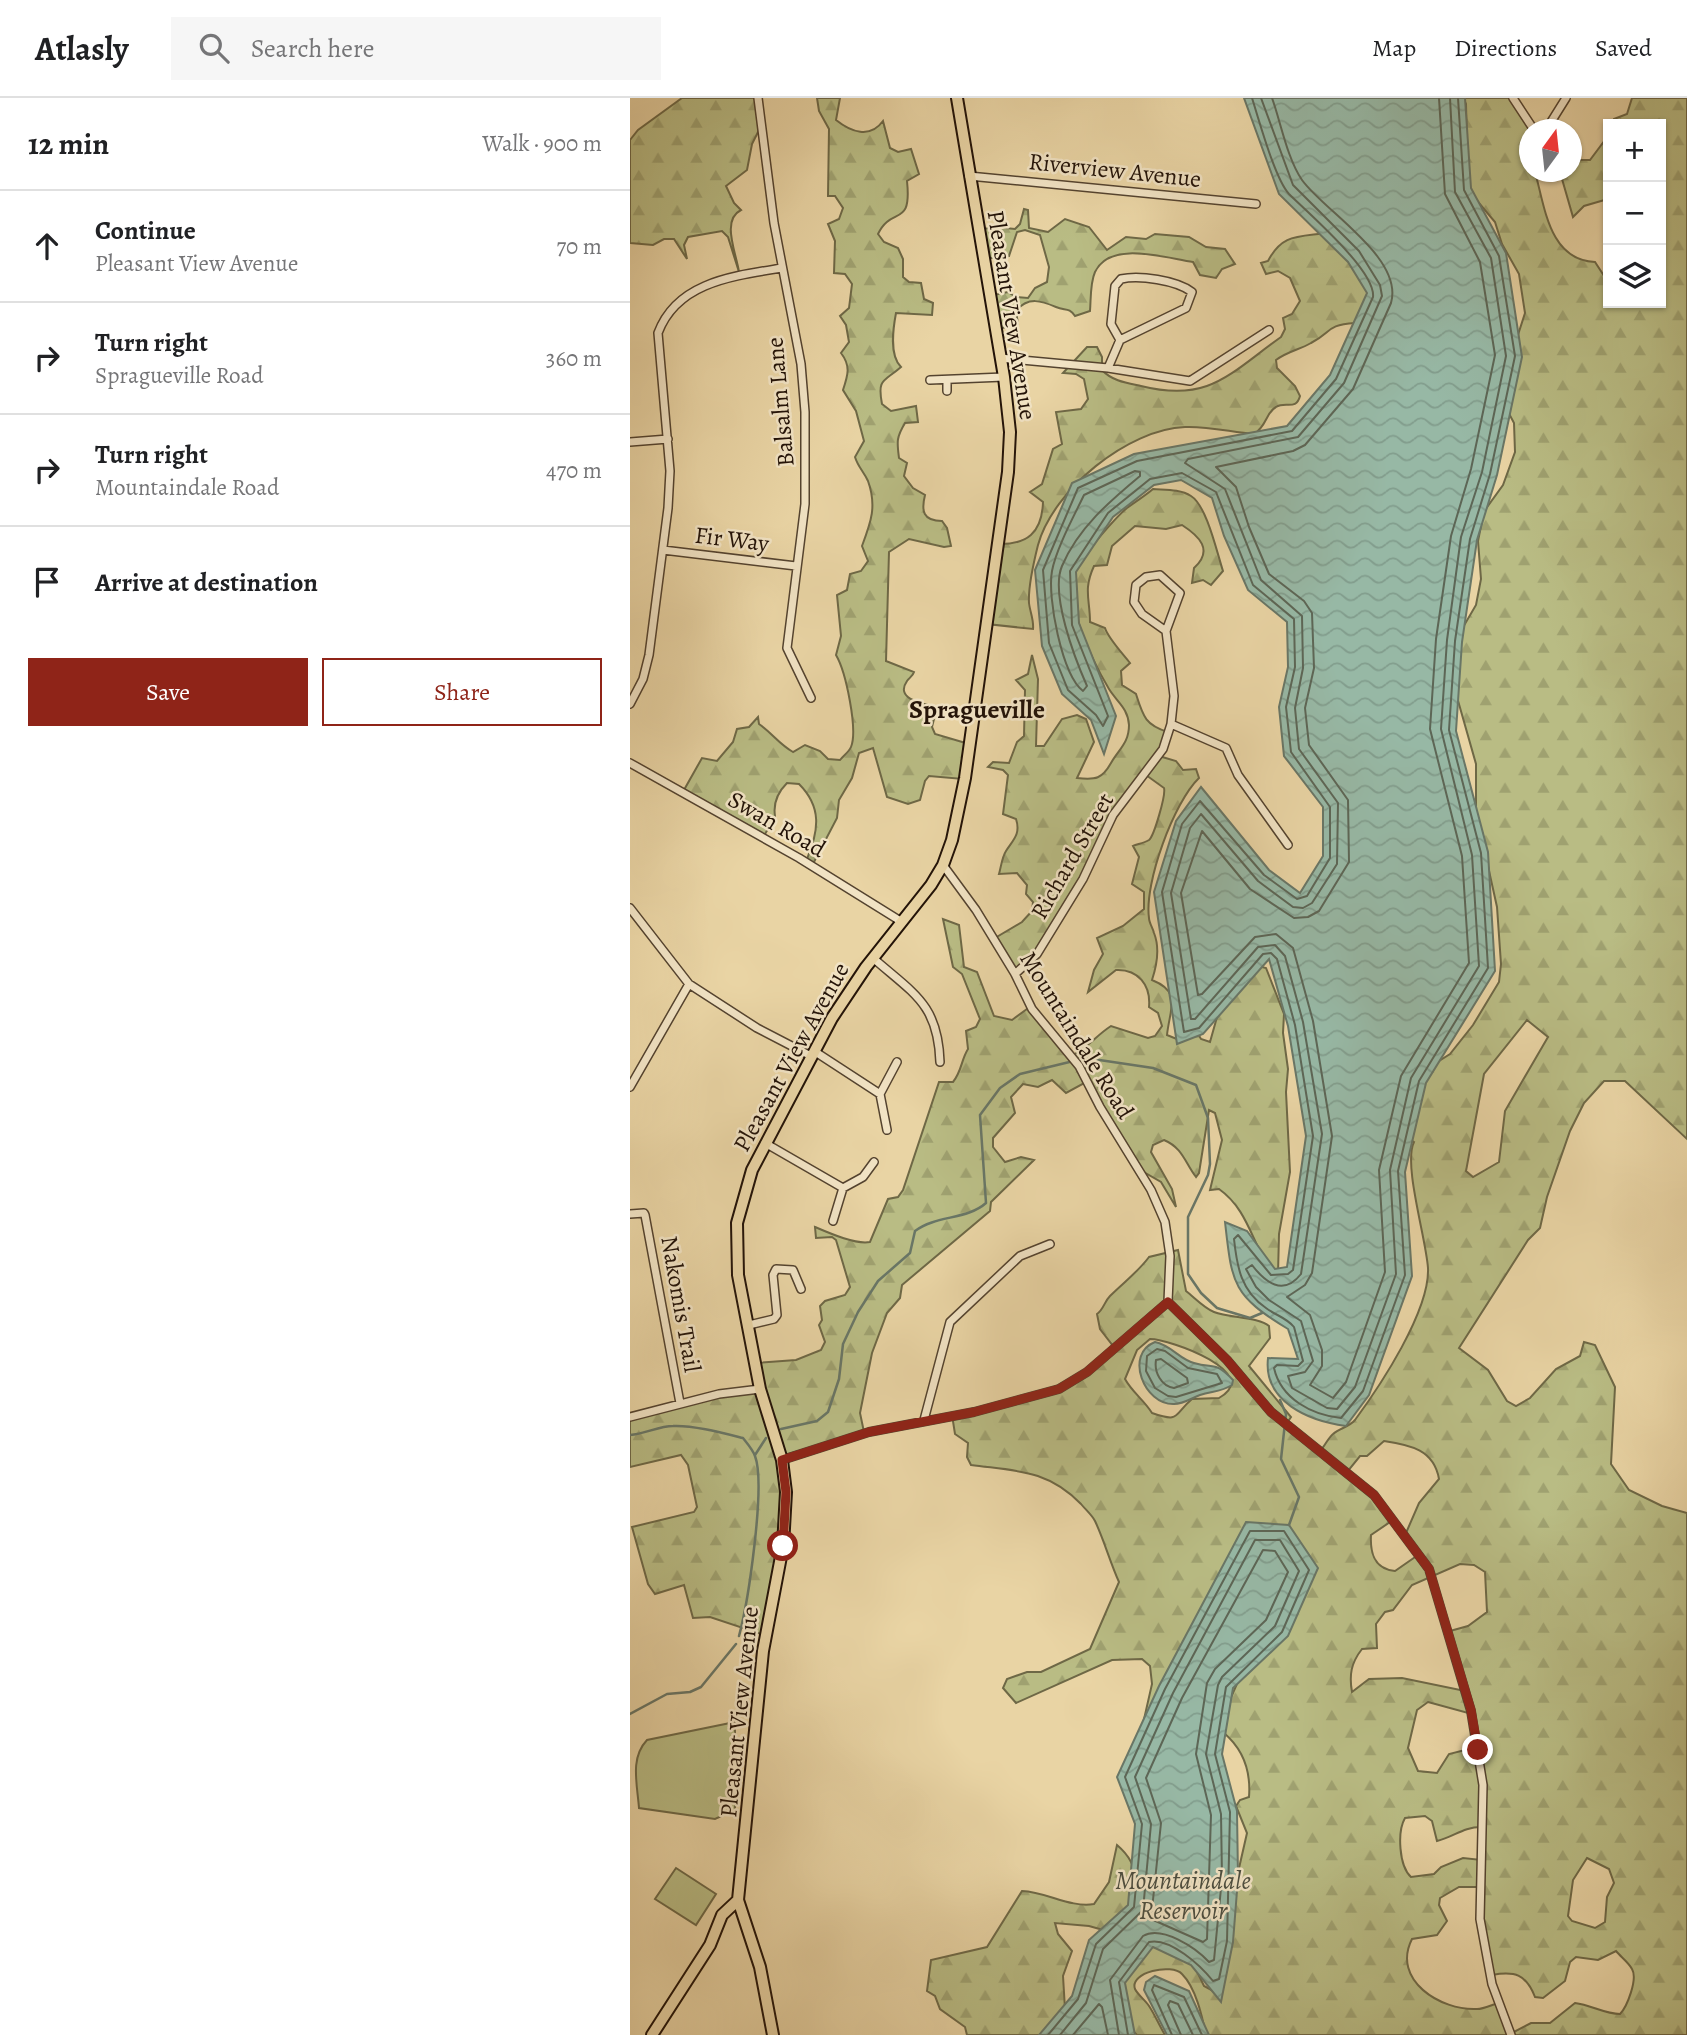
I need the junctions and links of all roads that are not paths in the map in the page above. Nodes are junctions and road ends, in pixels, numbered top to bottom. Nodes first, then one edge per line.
1 (758, 98) edge
2 (957, 98) edge
3 (1513, 98) edge
4 (1566, 98) edge
5 (1527, 119) edge
6 (1553, 119) edge
7 (969, 176) junction
8 (1256, 204) dead end
9 (782, 268) junction
10 (1269, 330) dead end
11 (1120, 340) junction
12 (1000, 358) junction
13 (1108, 368) junction
14 (1004, 377) junction
15 (930, 380) dead end
16 (947, 380) junction
17 (947, 391) dead end
18 (668, 439) junction
19 (630, 442) edge
20 (663, 550) junction
21 (796, 566) junction
22 (1166, 631) junction
23 (811, 698) dead end
24 (630, 704) edge
25 (1171, 724) junction
26 (630, 764) edge
27 (1289, 845) dead end
28 (943, 865) junction
29 (630, 908) edge
30 (902, 922) junction
31 (873, 958) junction
32 (1015, 974) junction
33 (689, 984) junction
34 (813, 1054) junction
35 (897, 1062) dead end
36 (940, 1062) dead end
37 (630, 1087) edge
38 (880, 1094) junction
39 (887, 1130) dead end
40 (765, 1143) junction
41 (873, 1162) dead end
42 (843, 1188) junction
43 (630, 1214) edge
44 (833, 1221) dead end
45 (1050, 1244) dead end
46 (801, 1289) dead end
47 (1168, 1302) junction
48 (749, 1325) junction
49 (761, 1389) junction
50 (680, 1403) junction
51 (630, 1417) edge
52 (924, 1420) junction
53 (782, 1460) junction
54 (738, 1900) junction
55 (652, 2035) edge
56 (773, 2035) edge
57 (1511, 2035) edge

1 - 9 street, Balsalm Lane
2 - 7 main road, Pleasant View Avenue
3 - 5 street
4 - 6 street
7 - 8 street, Riverview Avenue
7 - 12 main road, Pleasant View Avenue
9 - 18 street
9 - 21 street, Balsalm Lane
10 - 13 street
11 - 11 street
11 - 13 street
12 - 13 street
12 - 14 main road, Pleasant View Avenue
14 - 16 street
14 - 28 main road, Pleasant View Avenue
15 - 16 street
16 - 17 street
18 - 19 street
18 - 20 street
20 - 21 street, Fir Way
20 - 24 street
21 - 23 street, Balsalm Lane
22 - 22 street, Richard Street
22 - 25 street, Richard Street
25 - 27 street
25 - 32 street, Richard Street
26 - 30 street, Swan Road
28 - 30 main road, Pleasant View Avenue
28 - 32 street, Mountaindale Road
29 - 33 street
30 - 31 main road, Pleasant View Avenue
31 - 34 main road, Pleasant View Avenue
31 - 36 street
32 - 47 street, Mountaindale Road
33 - 34 street
33 - 37 street
34 - 38 street
34 - 40 main road, Pleasant View Avenue
35 - 38 street
38 - 39 street
40 - 42 street
40 - 48 main road, Pleasant View Avenue
41 - 42 street
42 - 44 street
43 - 50 street, Nakomis Trail
45 - 52 street
46 - 48 street
47 - 52 street
47 - 57 street
48 - 49 main road, Pleasant View Avenue
49 - 50 street
49 - 53 main road, Pleasant View Avenue
50 - 51 street
52 - 53 street
53 - 54 main road, Pleasant View Avenue
54 - 55 main road
54 - 56 main road

